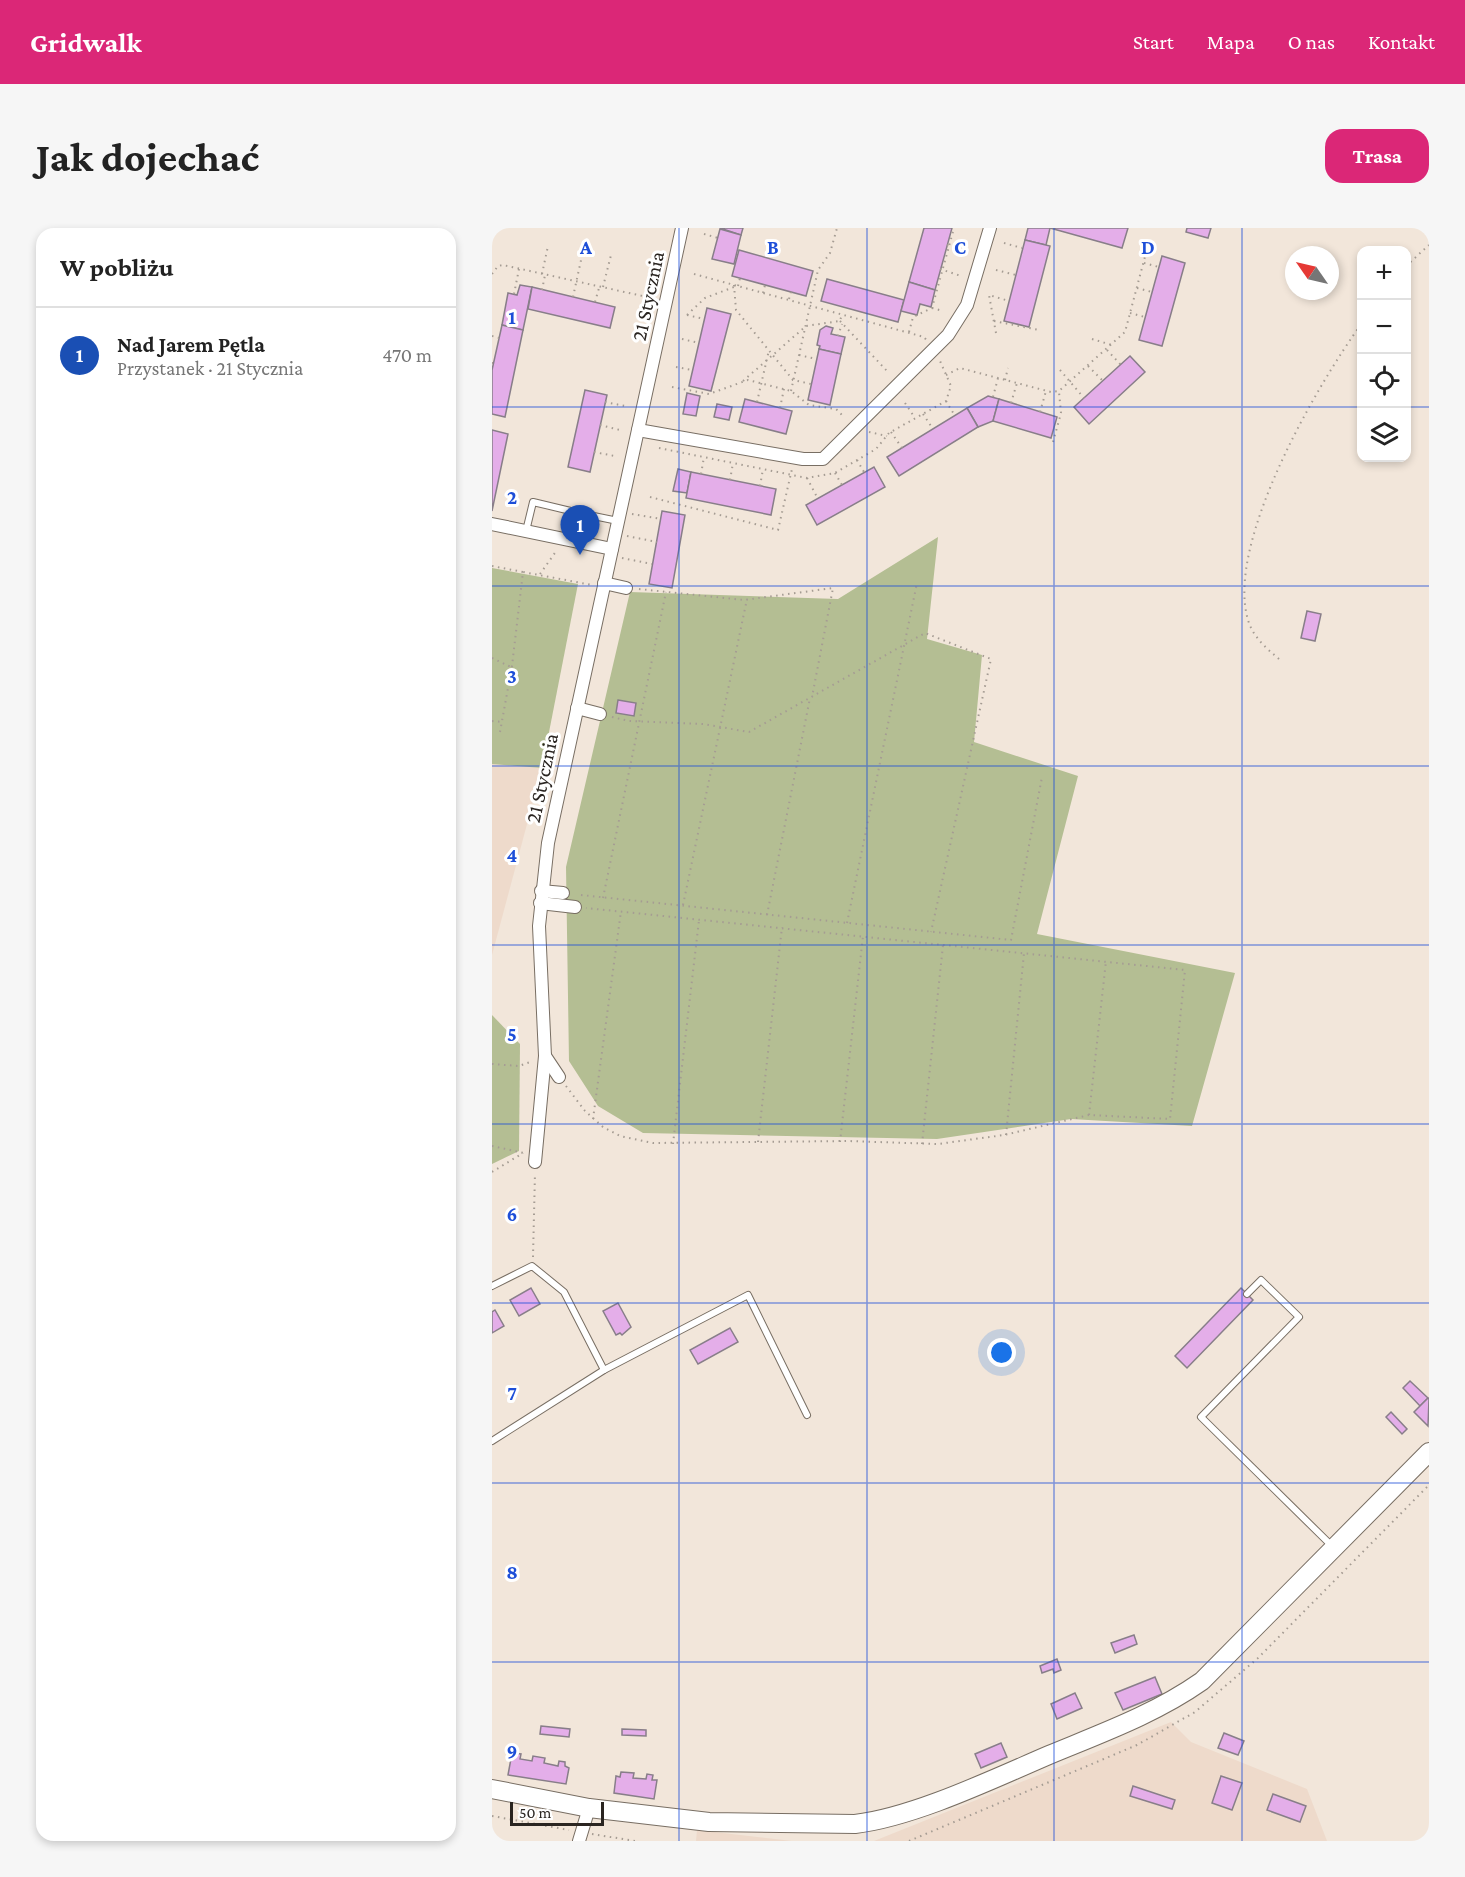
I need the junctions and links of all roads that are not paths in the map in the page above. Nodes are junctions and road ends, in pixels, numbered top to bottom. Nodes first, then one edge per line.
1 (682, 228) edge
2 (990, 228) edge
3 (638, 430) junction
4 (579, 513) junction
5 (618, 522) junction
6 (492, 524) edge
7 (526, 531) junction
8 (569, 540) junction
9 (611, 552) junction
10 (604, 585) junction
11 (626, 588) road end
12 (577, 708) junction
13 (600, 714) road end
14 (563, 893) road end
15 (541, 897) junction
16 (575, 907) road end
17 (545, 1056) junction
18 (559, 1077) road end
19 (535, 1162) road end
20 (492, 1286) edge
21 (1247, 1294) dead end
22 (604, 1370) junction
23 (807, 1415) dead end
24 (492, 1441) edge
25 (1429, 1452) edge
26 (1334, 1548) junction
27 (492, 1789) edge
28 (589, 1808) junction
29 (580, 1836) edge

1 - 3 street, 21 Stycznia
2 - 3 street
3 - 5 street, 21 Stycznia
4 - 5 lane
4 - 7 lane
4 - 8 lane
5 - 9 street, 21 Stycznia
6 - 7 street
7 - 8 street
8 - 9 street
9 - 10 street, 21 Stycznia
10 - 11 street
10 - 12 street, 21 Stycznia
12 - 13 street
12 - 15 street, 21 Stycznia
14 - 15 street
15 - 16 street
15 - 17 street, 21 Stycznia
17 - 18 street
17 - 19 street, 21 Stycznia
20 - 22 lane
21 - 26 lane
22 - 23 lane
22 - 24 lane
25 - 26 street
26 - 28 street
27 - 28 street
28 - 29 street

